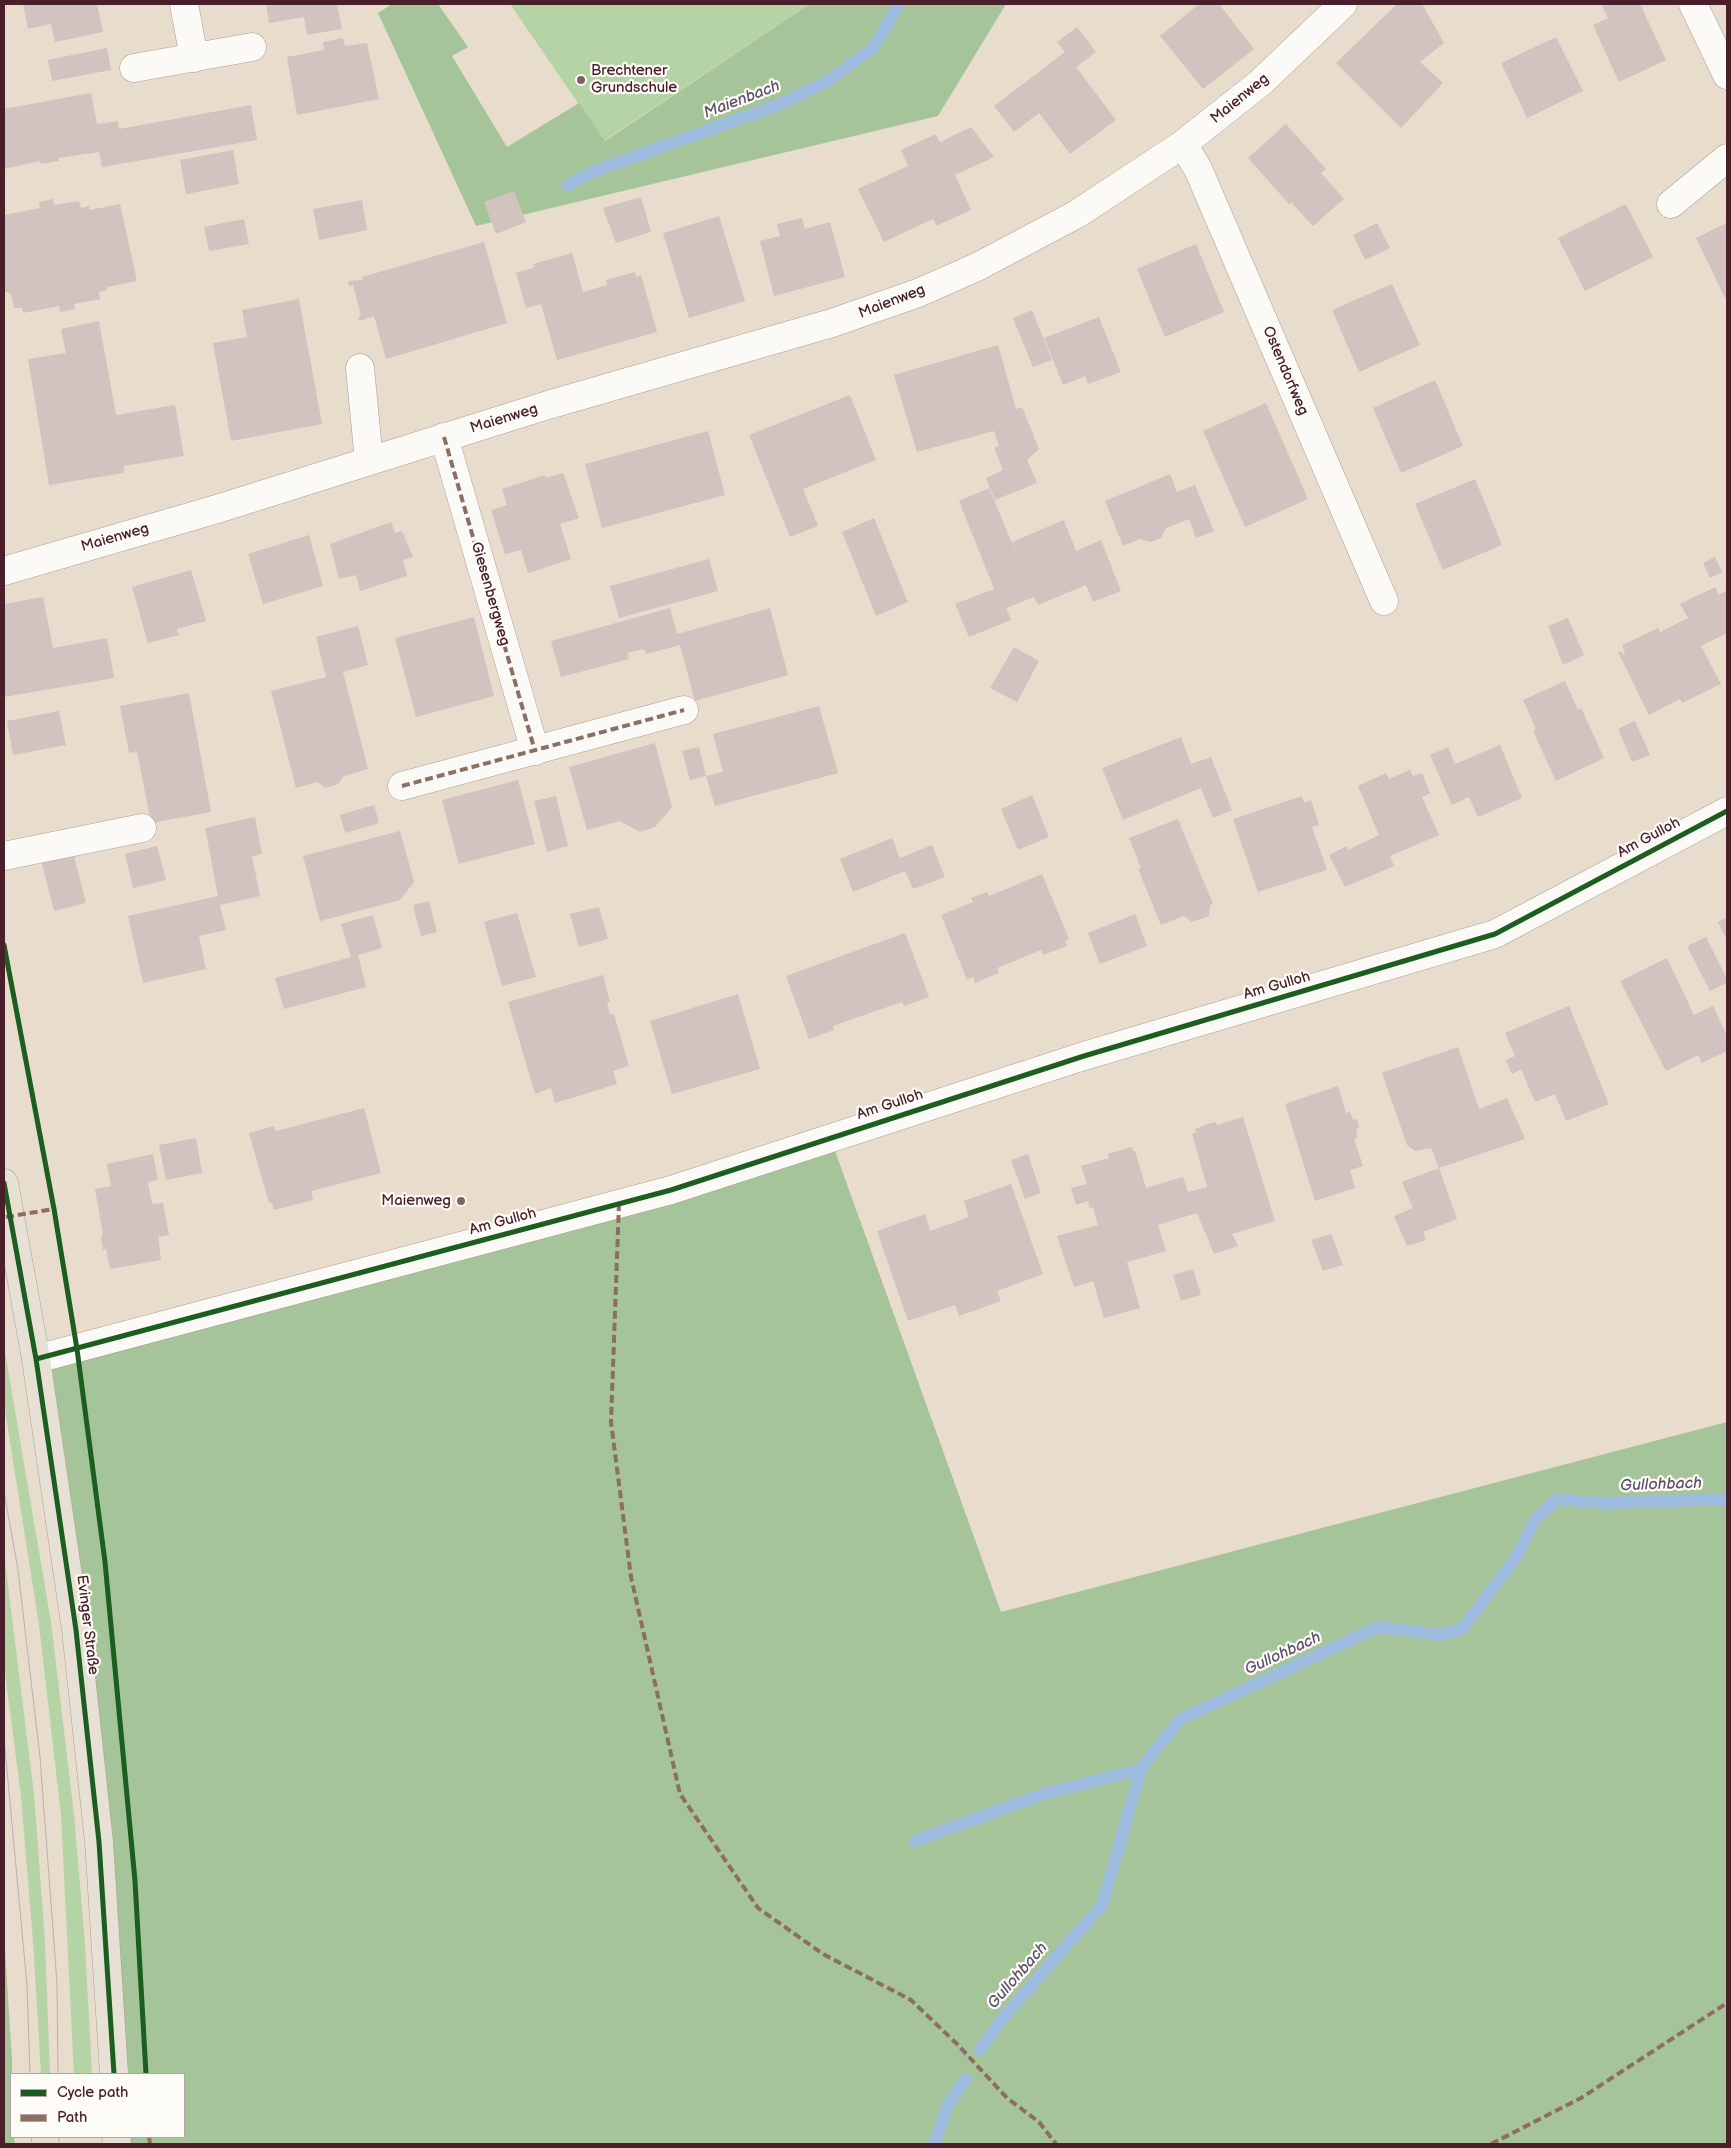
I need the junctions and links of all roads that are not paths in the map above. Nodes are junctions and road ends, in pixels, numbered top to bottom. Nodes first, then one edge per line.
1 (184, 4) edge
2 (1343, 4) edge
3 (1693, 4) edge
4 (252, 47) dead end
5 (194, 58) junction
6 (134, 68) dead end
7 (1727, 76) edge
8 (1183, 144) junction
9 (1727, 158) edge
10 (1671, 204) dead end
11 (360, 368) dead end
12 (444, 437) junction
13 (370, 461) junction
14 (4, 571) edge
15 (1384, 601) dead end
16 (684, 710) dead end
17 (535, 750) junction
18 (402, 786) dead end
19 (1727, 811) edge
20 (142, 828) dead end
21 (4, 856) edge
22 (4, 1183) edge
23 (36, 1359) junction
24 (114, 2073) edge

1 - 5 street
2 - 8 street, Maienweg
3 - 7 street
4 - 5 street
5 - 6 street
8 - 12 street, Maienweg
8 - 15 street, Ostendorfweg
9 - 10 street
11 - 13 street
12 - 13 street, Maienweg
12 - 17 street, Giesenbergweg
13 - 14 street, Maienweg
16 - 17 street
17 - 18 street
19 - 23 street, Am Gulloh
20 - 21 street
22 - 23 main road, Evinger Straße
23 - 24 main road, Evinger Straße

